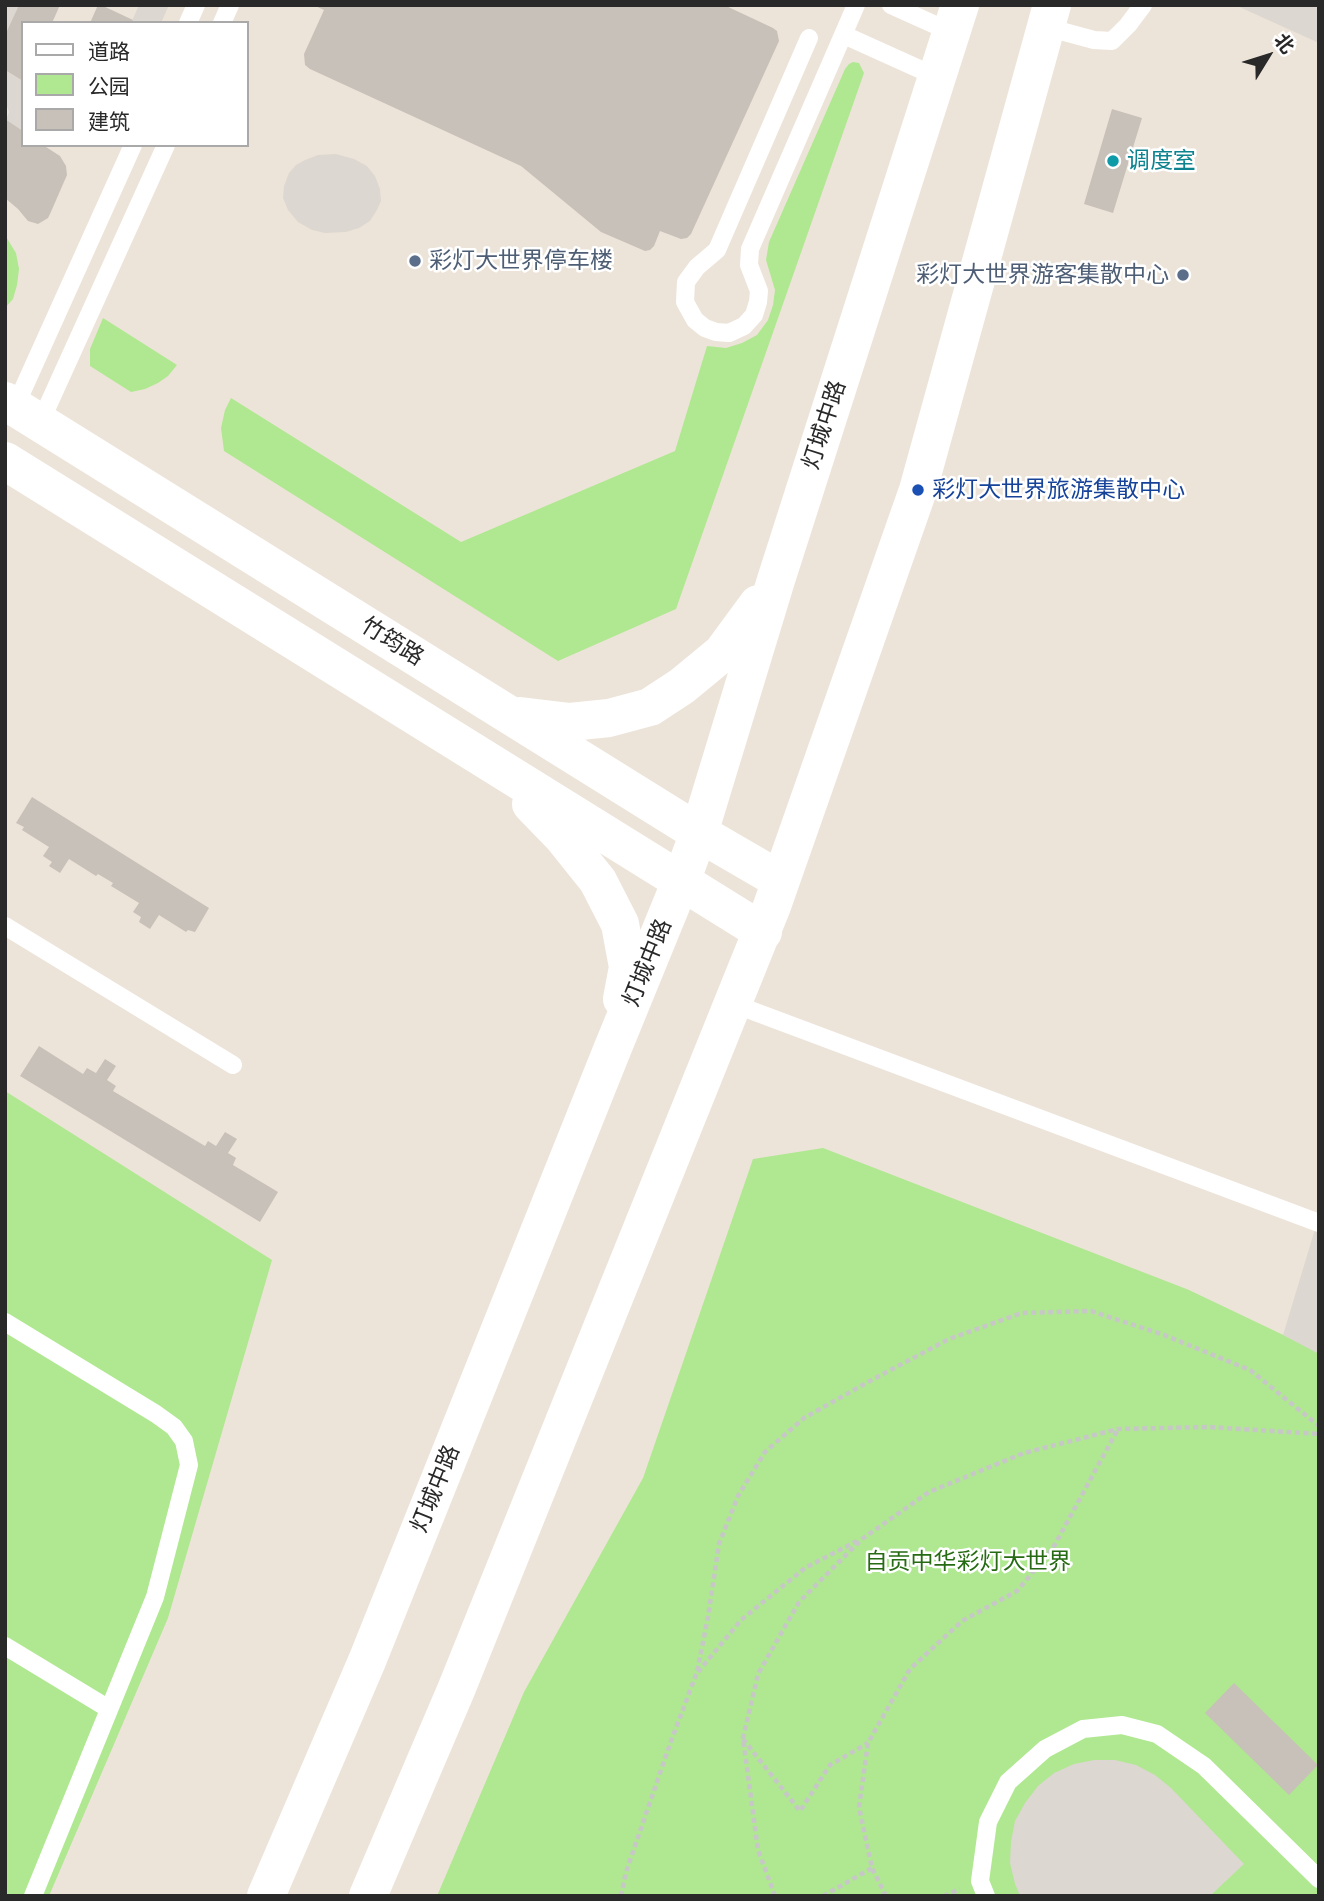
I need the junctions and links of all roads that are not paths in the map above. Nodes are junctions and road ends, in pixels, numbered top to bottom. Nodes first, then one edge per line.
1 (196, 5) edge
2 (230, 5) edge
3 (856, 5) edge
4 (891, 5) edge
5 (1143, 5) edge
6 (1049, 16) edge
7 (955, 19) edge
8 (189, 21) edge
9 (223, 21) edge
10 (844, 34) junction
11 (809, 38) dead end
12 (937, 77) junction
13 (132, 147) edge
14 (165, 147) edge
15 (20, 410) edge
16 (5, 461) edge
17 (776, 580) junction
18 (509, 715) junction
19 (493, 764) junction
20 (699, 833) junction
21 (780, 880) junction
22 (681, 881) junction
23 (5, 926) edge
24 (763, 932) junction
25 (734, 1004) junction
26 (612, 1050) junction
27 (233, 1065) dead end
28 (1319, 1223) edge
29 (5, 1322) edge
30 (5, 1646) edge
31 (109, 1710) junction
32 (1319, 1879) edge
33 (33, 1896) edge
34 (266, 1896) edge
35 (368, 1896) edge
36 (986, 1896) edge

1 - 8 lane
2 - 9 lane
3 - 10 lane
4 - 7 lane
5 - 6 lane
6 - 21 main road
7 - 12 main road, 灯城中路
10 - 11 lane
10 - 12 lane
12 - 17 main road, 灯城中路
13 - 15 lane
14 - 15 lane
15 - 18 main road, 竹筠路
16 - 19 main road
17 - 18 main road
17 - 20 main road, 灯城中路
18 - 20 main road, 竹筠路
19 - 22 main road
19 - 26 main road
20 - 21 main road, 竹筠路
20 - 22 main road, 灯城中路
21 - 24 main road
22 - 24 main road
22 - 26 main road, 灯城中路
23 - 27 lane
24 - 25 main road
25 - 28 lane
25 - 35 main road
26 - 34 main road, 灯城中路
29 - 31 lane
30 - 31 lane
31 - 33 lane
32 - 36 lane

